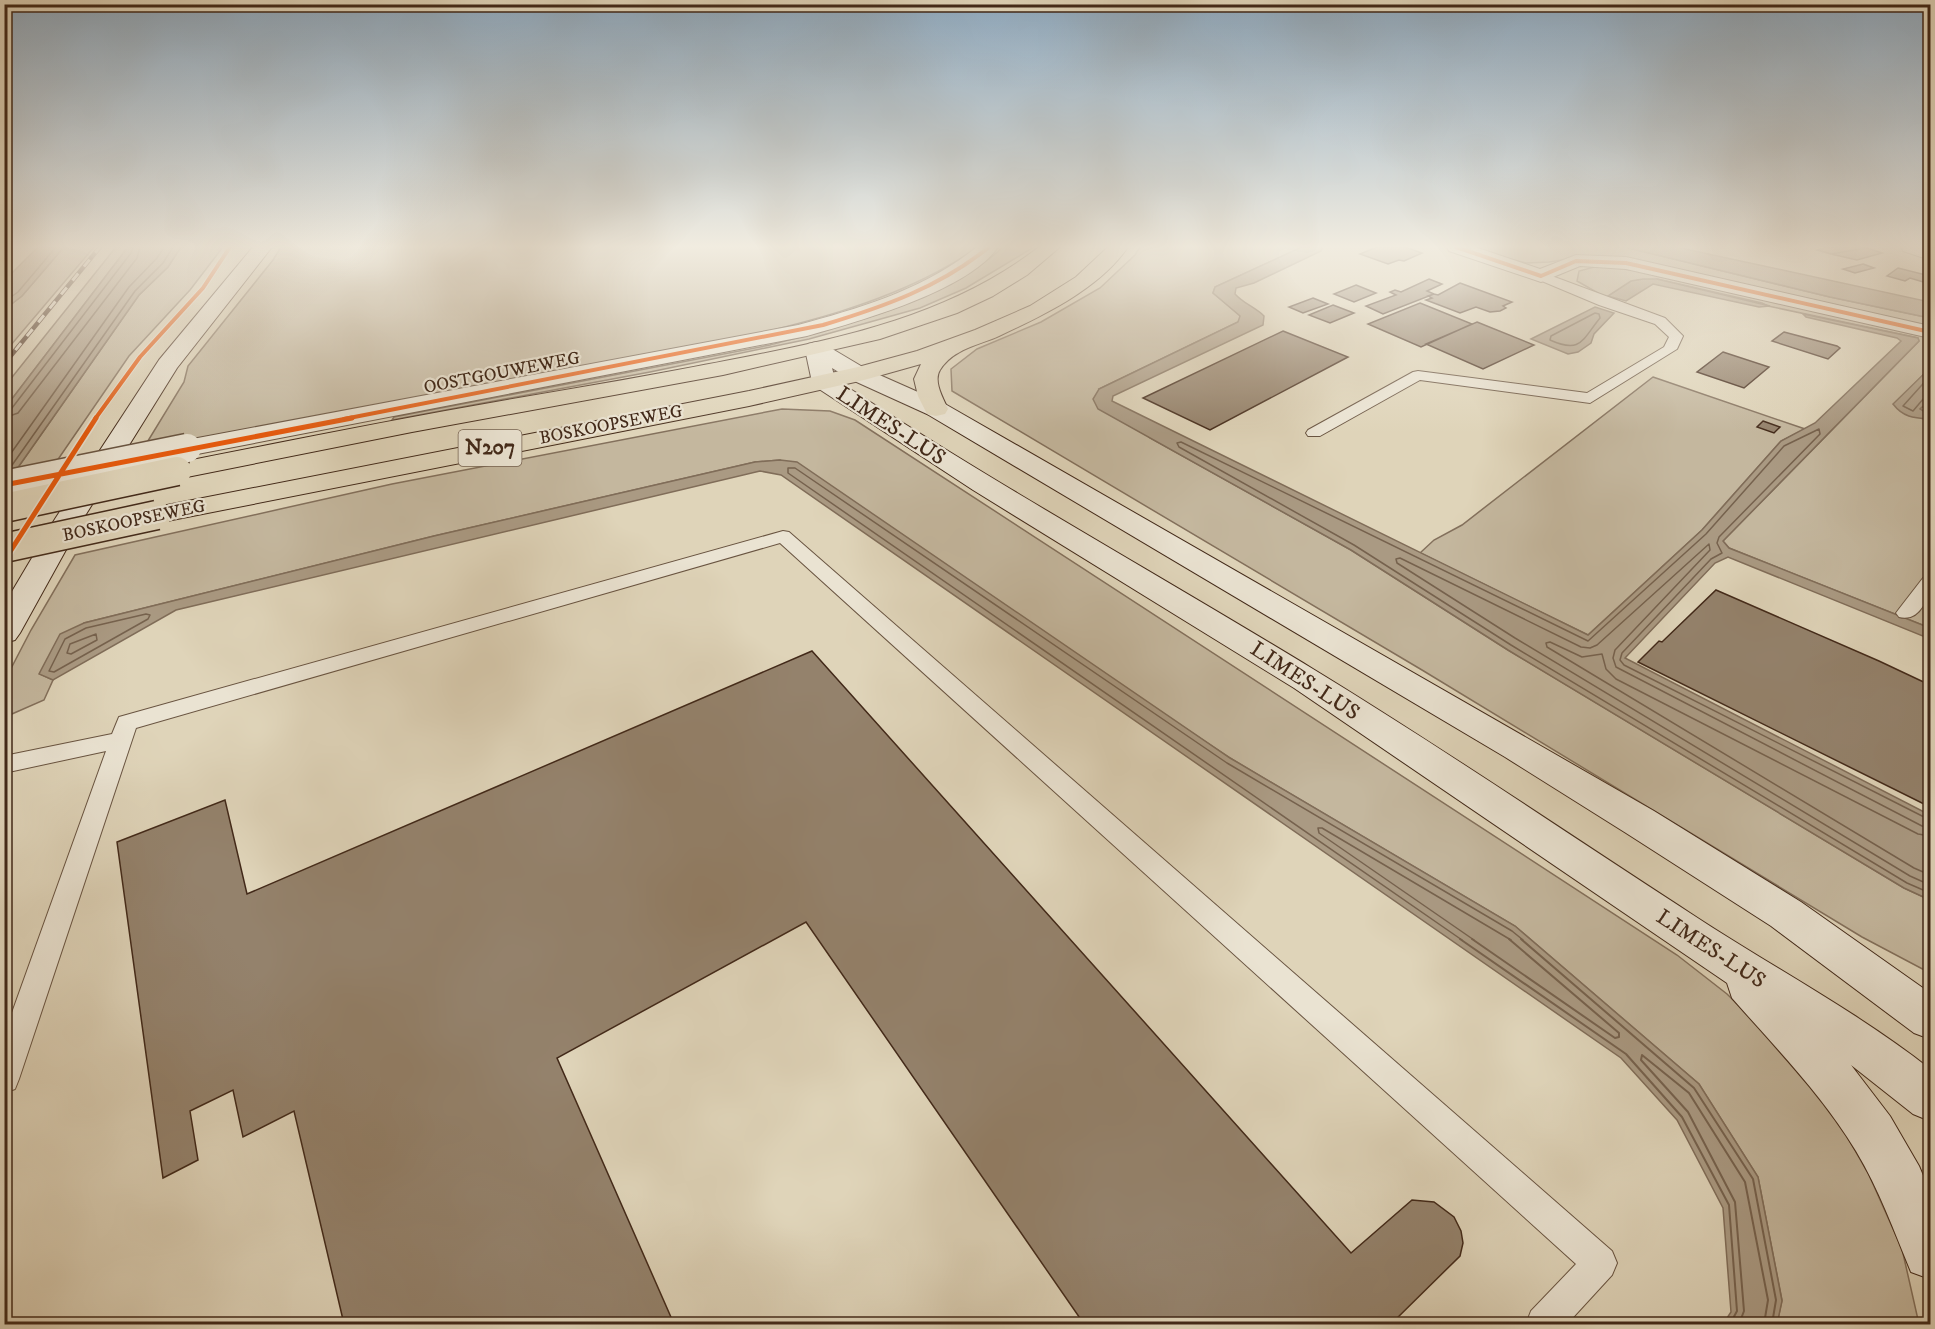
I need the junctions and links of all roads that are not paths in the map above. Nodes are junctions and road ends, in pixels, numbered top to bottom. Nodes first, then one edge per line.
1 (213, 309) edge
2 (871, 309) edge
3 (942, 309) edge
4 (1037, 309) edge
5 (1625, 309) edge
6 (1829, 309) edge
7 (1930, 332) edge
8 (956, 345) junction
9 (816, 349) junction
10 (858, 374) junction
11 (824, 382) junction
12 (936, 409) junction
13 (1314, 433) dead end
14 (182, 460) junction
15 (4, 485) edge
16 (4, 508) edge
17 (4, 548) edge
18 (1930, 582) edge
19 (1906, 613) dead end
20 (4, 633) edge
21 (121, 740) junction
22 (4, 765) edge
23 (1785, 914) junction
24 (1731, 964) junction
25 (1930, 994) edge
26 (1930, 1018) edge
27 (4, 1079) edge
28 (1930, 1098) edge
29 (1930, 1253) edge
30 (1544, 1324) edge

1 - 20 main road
2 - 14 main road, OOSTGOUWEWEG
3 - 9 main road, BOSKOOPSEWEG / N207
4 - 8 main road, BOSKOOPSEWEG / N207
5 - 13 lane
6 - 7 main road
8 - 10 main road, BOSKOOPSEWEG / N207
8 - 12 main road
9 - 10 main road, LIMES-LUS
9 - 11 main road, LIMES-LUS
9 - 14 main road, BOSKOOPSEWEG / N207
10 - 11 main road, BOSKOOPSEWEG / N207
10 - 12 main road, LIMES-LUS
11 - 17 main road, BOSKOOPSEWEG / N207, bridge
11 - 24 main road, LIMES-LUS
12 - 23 main road, LIMES-LUS
14 - 15 main road, OOSTGOUWEWEG, bridge
14 - 16 main road, BOSKOOPSEWEG / N207, bridge
18 - 19 lane
21 - 22 lane
21 - 27 lane
21 - 30 lane
23 - 25 main road, LIMES-LUS
23 - 26 main road, LIMES-LUS
24 - 28 main road, LIMES-LUS
24 - 29 main road

